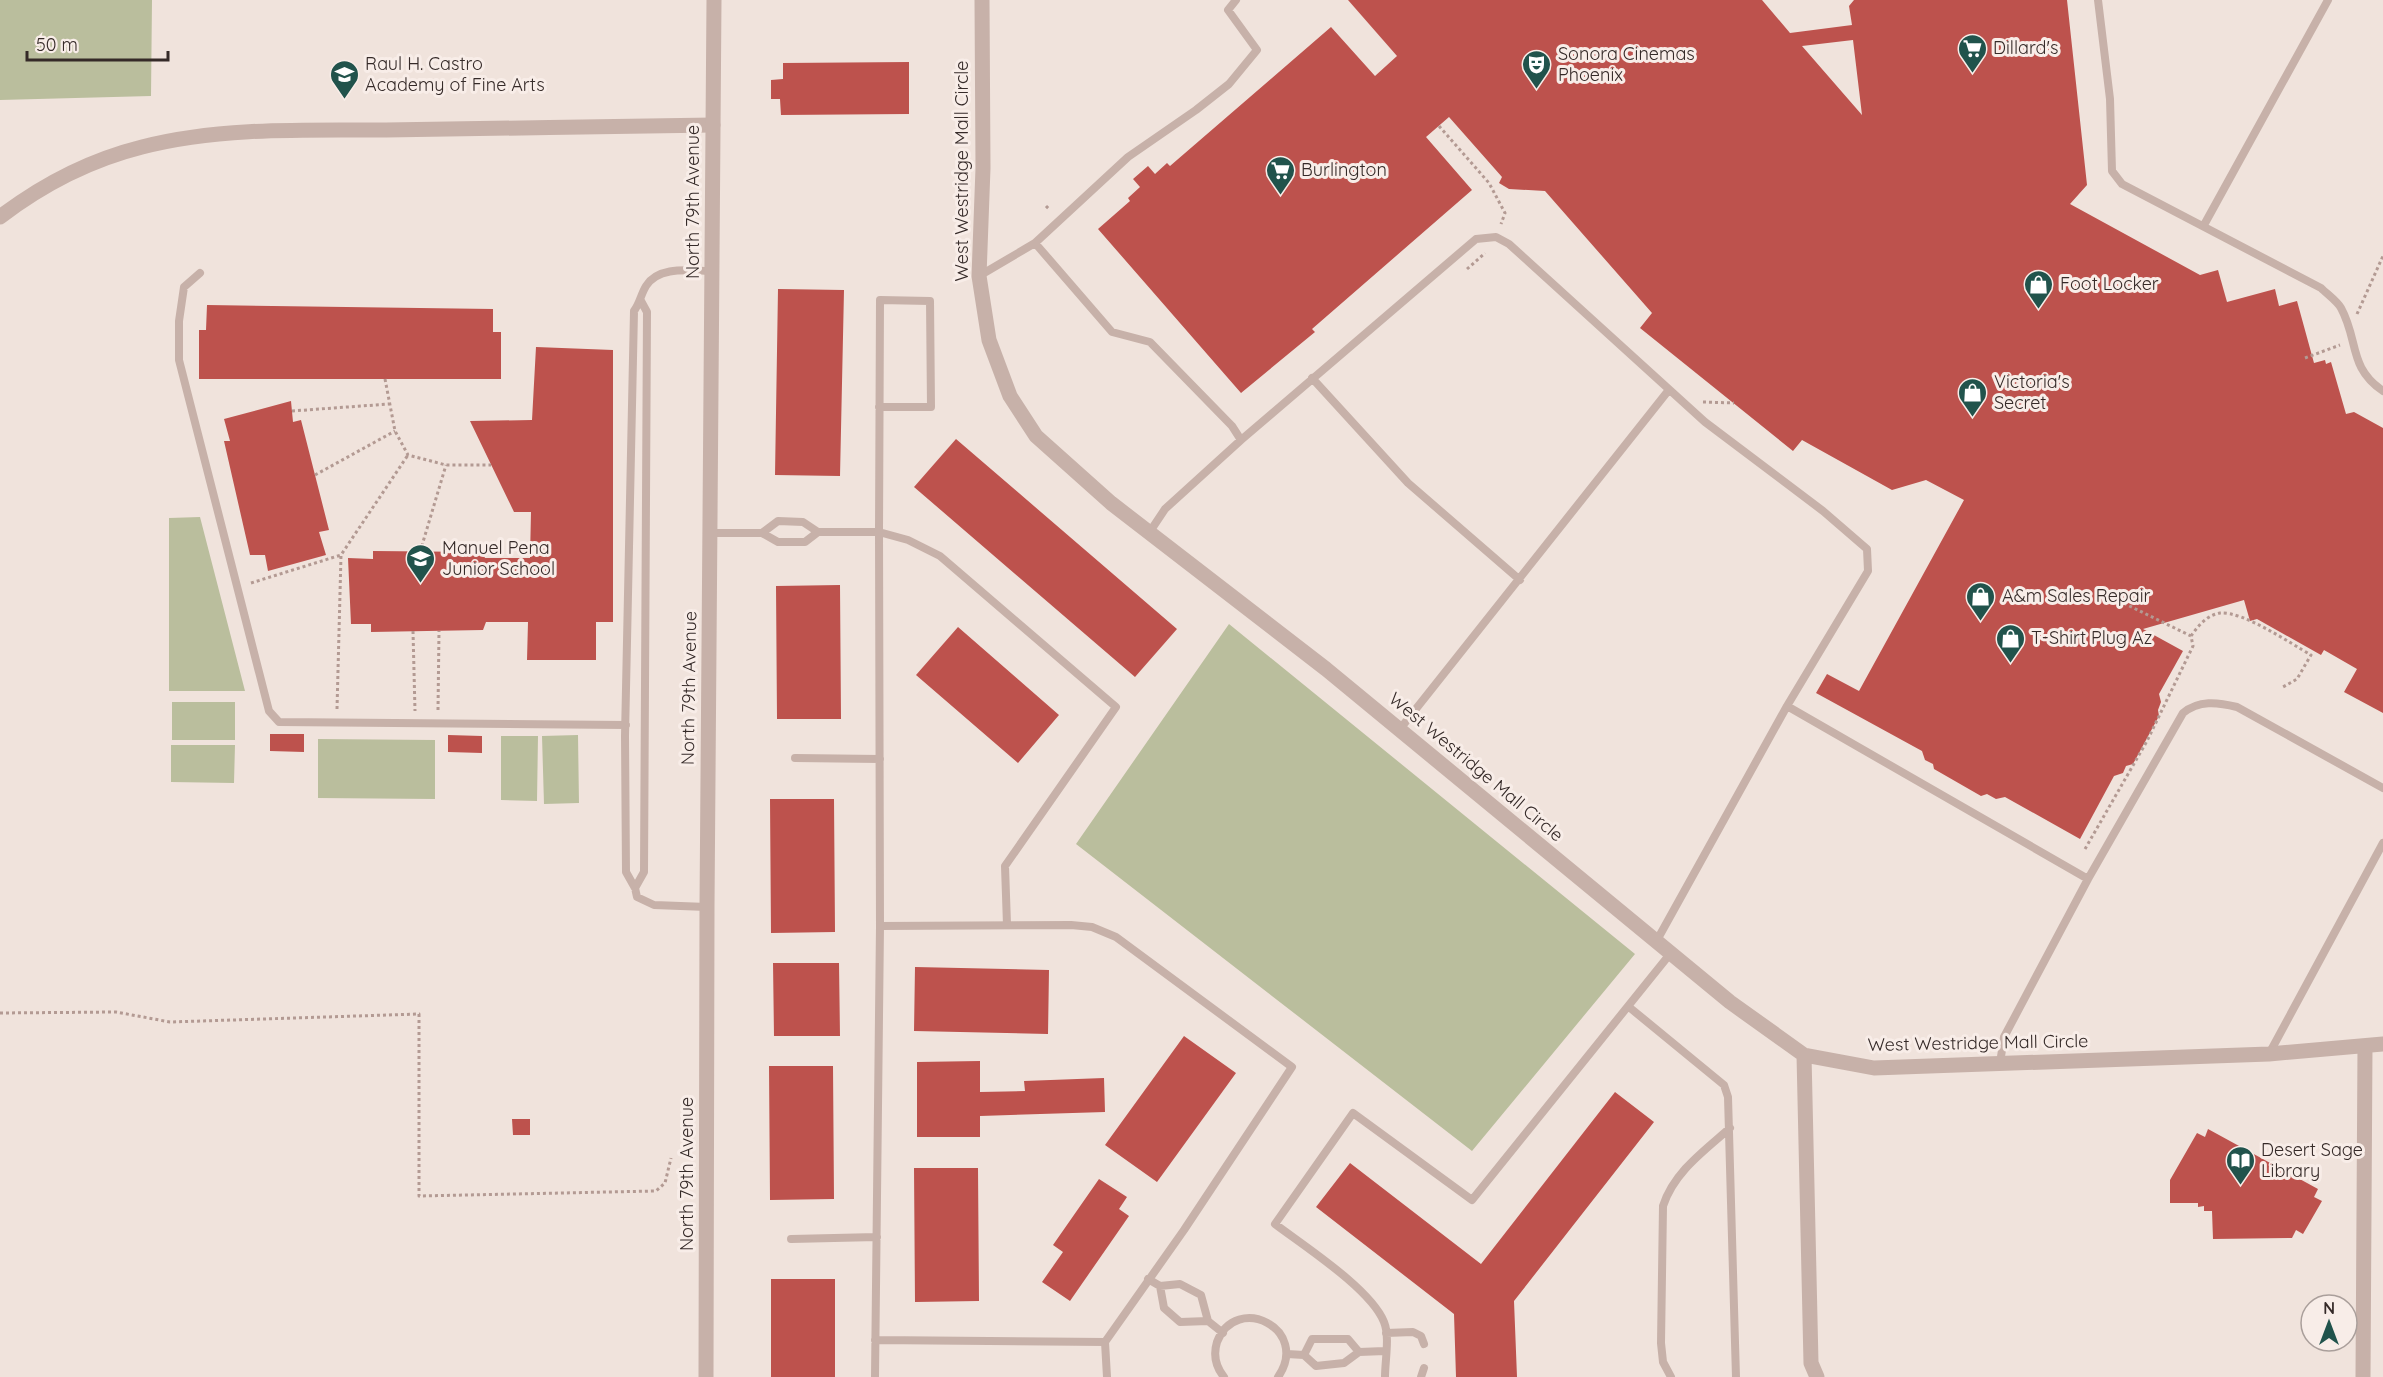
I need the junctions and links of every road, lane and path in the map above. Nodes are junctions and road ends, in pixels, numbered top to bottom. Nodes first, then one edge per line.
1 (714, 0) edge
2 (982, 0) edge
3 (1236, 0) edge
4 (2098, 0) edge
5 (2328, 0) edge
6 (713, 125) junction
7 (1439, 126) dead end
8 (1504, 213) dead end
9 (0, 217) edge
10 (2204, 225) junction
11 (1035, 243) junction
12 (2383, 256) edge
13 (712, 271) junction
14 (200, 273) dead end
15 (979, 276) junction
16 (641, 301) junction
17 (2349, 331) junction
18 (2305, 358) dead end
19 (1312, 378) junction
20 (385, 380) dead end
21 (1668, 391) junction
22 (2383, 391) edge
23 (1702, 402) dead end
24 (1734, 403) dead end
25 (389, 404) junction
26 (879, 407) junction
27 (292, 411) dead end
28 (395, 431) junction
29 (1241, 440) junction
30 (408, 456) junction
31 (446, 465) junction
32 (491, 465) dead end
33 (315, 475) dead end
34 (818, 532) junction
35 (879, 532) junction
36 (710, 533) junction
37 (762, 533) junction
38 (1149, 533) junction
39 (420, 552) dead end
40 (341, 555) junction
41 (1520, 580) junction
42 (237, 588) junction
43 (2107, 595) dead end
44 (439, 631) dead end
45 (413, 632) dead end
46 (2190, 636) junction
47 (2283, 687) dead end
48 (1787, 706) junction
49 (336, 723) junction
50 (416, 723) junction
51 (438, 724) junction
52 (626, 725) junction
53 (1400, 729) junction
54 (795, 758) dead end
55 (880, 759) junction
56 (2383, 788) edge
57 (2383, 843) edge
58 (2085, 849) dead end
59 (2088, 879) junction
60 (635, 888) junction
61 (706, 906) junction
62 (1007, 925) junction
63 (880, 926) junction
64 (1656, 942) junction
65 (1670, 954) junction
66 (1629, 1007) junction
67 (0, 1013) edge
68 (2383, 1044) edge
69 (2365, 1047) junction
70 (2269, 1054) junction
71 (1804, 1055) junction
72 (2000, 1063) junction
73 (1730, 1128) junction
74 (671, 1158) dead end
75 (877, 1237) junction
76 (791, 1239) dead end
77 (1148, 1279) junction
78 (1160, 1286) junction
79 (1209, 1322) junction
80 (1223, 1333) junction
81 (1386, 1333) junction
82 (875, 1340) junction
83 (1105, 1342) junction
84 (1424, 1344) dead end
85 (1385, 1351) junction
86 (1359, 1352) junction
87 (1287, 1354) junction
88 (1304, 1355) junction
89 (1424, 1368) dead end
90 (1811, 1372) edge
91 (706, 1377) edge
92 (875, 1377) edge
93 (1107, 1377) edge
94 (1224, 1377) edge
95 (1278, 1377) edge
96 (1385, 1377) edge
97 (1421, 1377) edge
98 (1671, 1377) edge
99 (1736, 1377) edge
100 (2363, 1377) edge

1 - 6 street, North 79th Avenue
2 - 15 street, West Westridge Mall Circle
3 - 11 lane
4 - 10 lane
5 - 10 lane
6 - 9 street
6 - 13 street, North 79th Avenue
7 - 8 path
10 - 17 lane
11 - 15 lane
11 - 29 lane
12 - 17 path
13 - 16 lane
13 - 36 street, North 79th Avenue
14 - 42 lane
15 - 38 street, West Westridge Mall Circle
16 - 52 lane
16 - 60 lane
17 - 18 path
17 - 22 lane
19 - 21 lane
19 - 29 lane
19 - 41 lane
20 - 25 path
21 - 41 lane
21 - 48 lane
23 - 24 path
25 - 27 path
25 - 28 path
26 - 26 lane
26 - 35 lane
28 - 30 path
28 - 33 path
29 - 38 lane
30 - 31 path
30 - 40 path
31 - 32 path
31 - 39 path
34 - 35 lane
34 - 37 lane
34 - 37 lane
35 - 55 lane
35 - 62 lane
36 - 37 lane
36 - 61 street, North 79th Avenue
38 - 53 street, West Westridge Mall Circle
40 - 42 path
40 - 49 path
41 - 53 lane
42 - 49 lane
43 - 46 path
44 - 51 path
45 - 50 path
46 - 47 path
46 - 58 path
48 - 59 lane
48 - 64 lane
49 - 50 lane
50 - 51 lane
51 - 52 lane
52 - 60 lane
53 - 64 street, West Westridge Mall Circle
54 - 55 lane
55 - 63 lane
56 - 59 lane
57 - 70 lane
59 - 72 lane
60 - 61 lane
61 - 91 street, North 79th Avenue
62 - 63 lane
62 - 77 lane
63 - 75 lane
64 - 65 street, West Westridge Mall Circle
65 - 66 lane
65 - 71 street, West Westridge Mall Circle
66 - 73 lane
66 - 81 lane
67 - 74 path
68 - 69 street, West Westridge Mall Circle
69 - 70 street, West Westridge Mall Circle
69 - 100 street
70 - 72 street, West Westridge Mall Circle
71 - 72 street, West Westridge Mall Circle
71 - 90 street
73 - 98 lane
73 - 99 lane
75 - 76 lane
75 - 82 lane
77 - 78 lane
77 - 83 lane
78 - 79 lane
78 - 79 lane
79 - 80 lane
80 - 87 lane
80 - 94 lane
81 - 84 lane
81 - 85 lane
82 - 83 lane
82 - 92 lane
83 - 93 lane
85 - 86 lane
85 - 96 lane
86 - 88 lane
86 - 88 lane
87 - 88 lane
87 - 95 lane
89 - 97 lane

